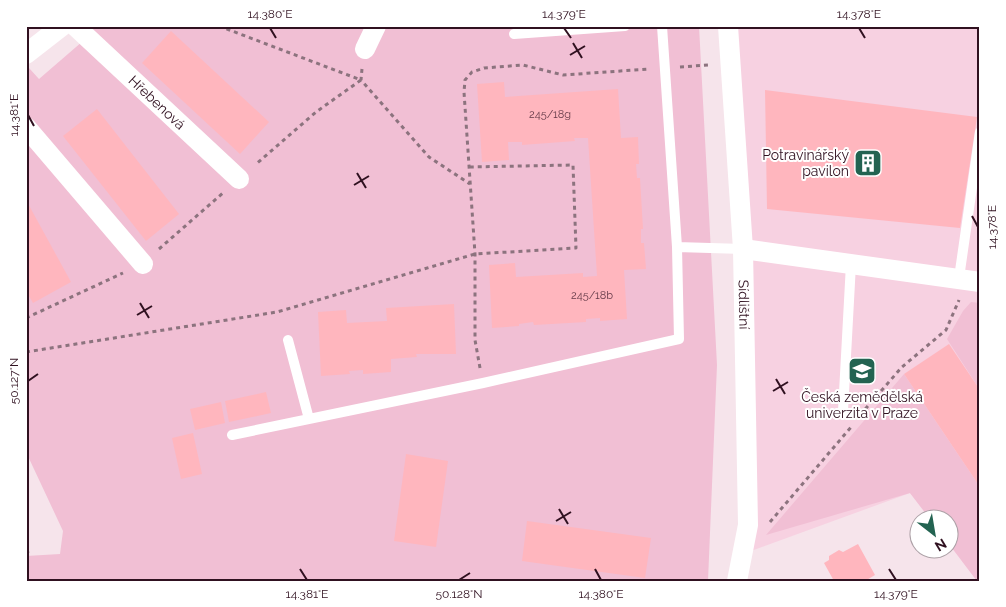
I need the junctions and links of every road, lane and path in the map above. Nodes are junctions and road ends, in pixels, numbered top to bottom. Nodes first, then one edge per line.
1 (62, 26) edge
2 (75, 26) edge
3 (376, 26) edge
4 (624, 26) edge
5 (662, 26) edge
6 (728, 26) edge
7 (514, 34) dead end
8 (365, 48) joint
9 (26, 54) edge
10 (729, 64) junction
11 (664, 68) junction
12 (26, 126) edge
13 (980, 132) edge
14 (469, 167) junction
15 (239, 179) dead end
16 (470, 184) junction
17 (677, 247) junction
18 (743, 249) junction
19 (475, 254) junction
20 (142, 264) dead end
21 (851, 264) junction
22 (980, 282) edge
23 (960, 287) junction
24 (288, 340) dead end
25 (26, 352) edge
26 (483, 383) junction
27 (843, 411) dead end
28 (309, 419) junction
29 (232, 435) dead end
30 (748, 524) junction
31 (737, 581) edge

1 - 9 street
2 - 15 street, Hřebenová
3 - 8 street
4 - 7 lane
5 - 11 lane
6 - 10 street, Sídlištní
8 - 16 path
10 - 11 path
10 - 18 street, Sídlištní
11 - 14 path
11 - 17 lane
12 - 20 street
13 - 23 lane
14 - 16 path
14 - 19 path
16 - 19 path
17 - 18 lane
17 - 26 lane
18 - 21 street
18 - 30 street, Sídlištní
19 - 25 path
19 - 26 path
21 - 23 street
21 - 27 lane
22 - 23 street
23 - 30 path
24 - 28 lane
26 - 28 lane
28 - 29 lane
30 - 31 street, Sídlištní

